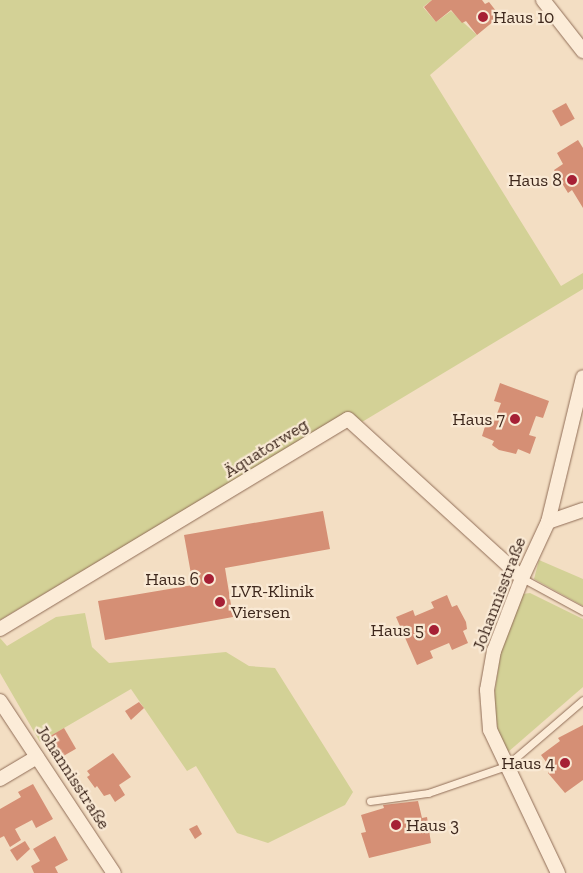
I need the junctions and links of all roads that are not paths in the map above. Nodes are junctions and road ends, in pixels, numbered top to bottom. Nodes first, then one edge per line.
1 (543, 0) edge
2 (583, 51) edge
3 (583, 377) edge
4 (583, 510) edge
5 (548, 522) junction
6 (522, 578) junction
7 (583, 611) edge
8 (0, 629) edge
9 (583, 700) edge
10 (0, 701) edge
11 (37, 757) junction
12 (506, 766) junction
13 (0, 779) edge
14 (370, 801) dead end
15 (114, 873) edge
16 (558, 873) edge

1 - 2 street
3 - 5 street, Johannisstraße
4 - 5 street
5 - 6 street, Johannisstraße
6 - 7 lane
6 - 8 street, Äquatorweg
6 - 12 street, Johannisstraße
9 - 12 lane
10 - 11 street, Johannisstraße
11 - 13 street
11 - 15 street, Johannisstraße
12 - 14 lane
12 - 16 street, Johannisstraße

